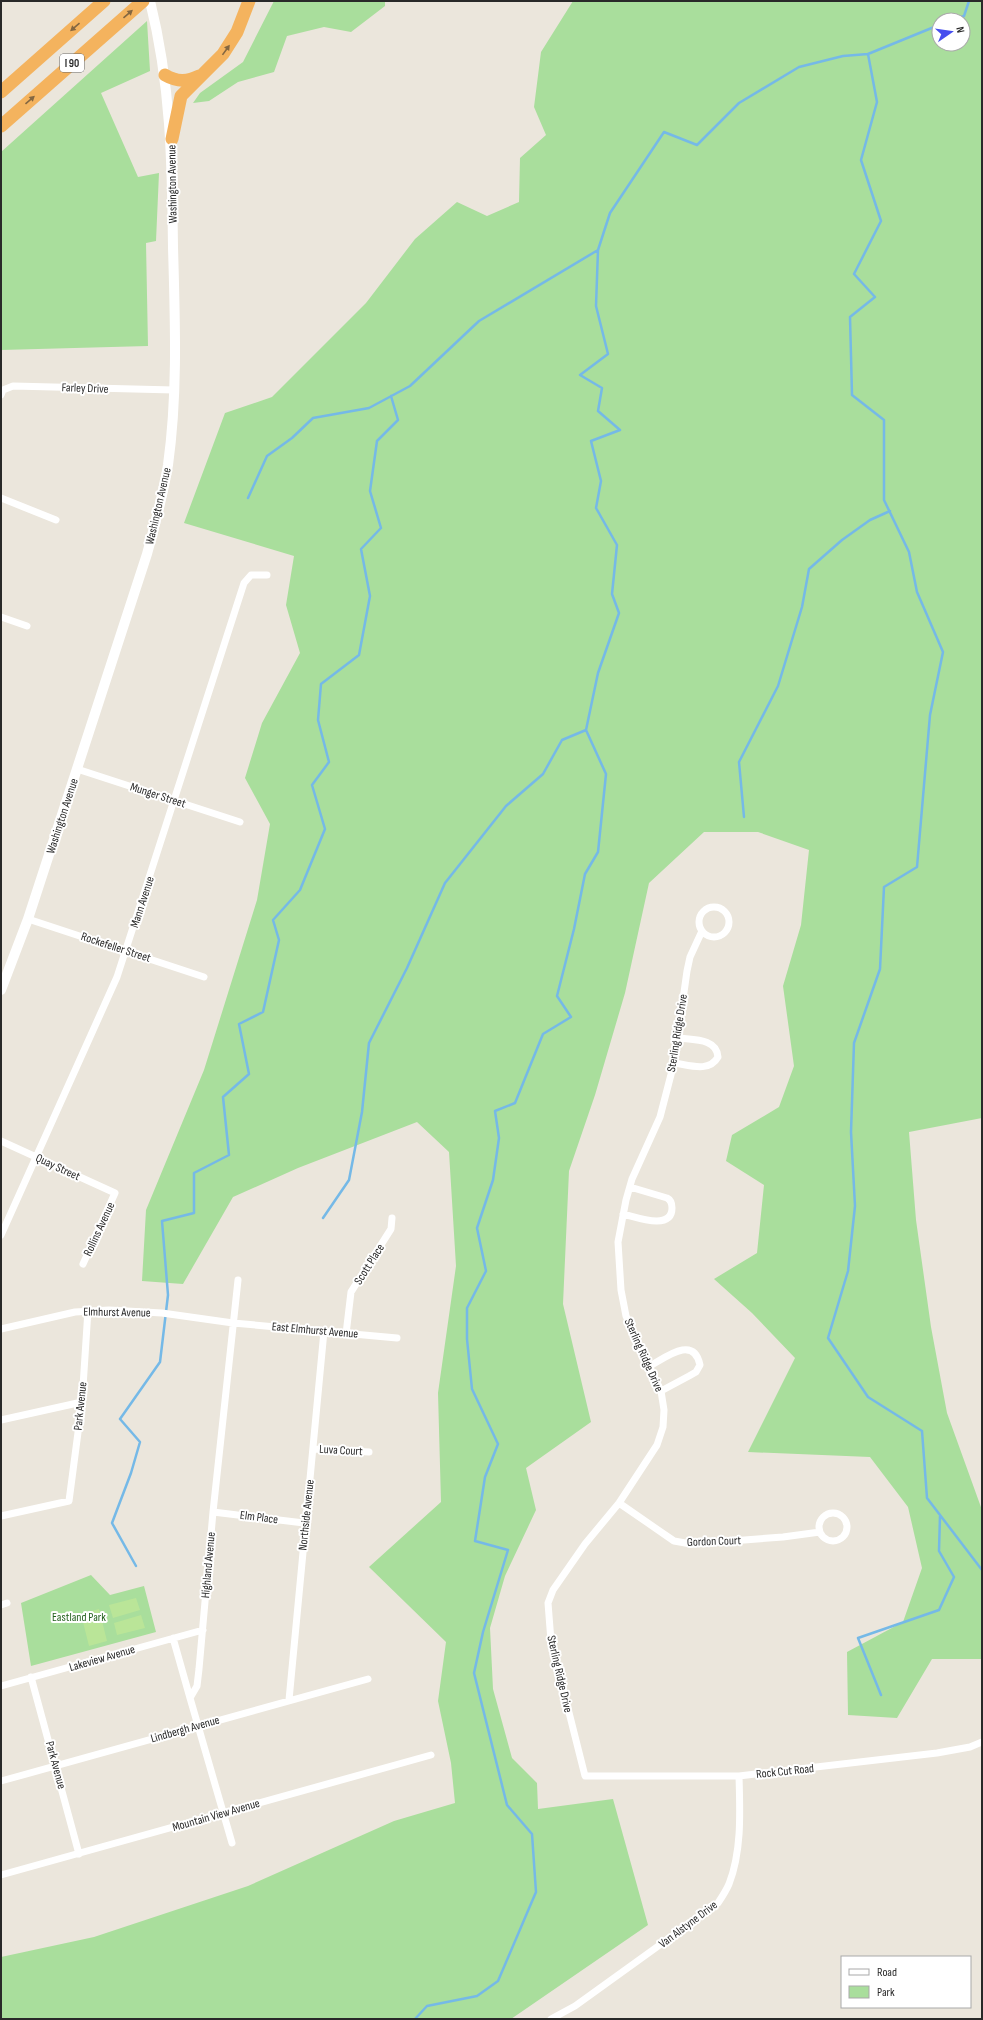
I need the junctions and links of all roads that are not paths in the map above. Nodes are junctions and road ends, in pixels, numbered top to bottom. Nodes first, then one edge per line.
1 (104, 1) edge
2 (143, 1) edge
3 (150, 1) edge
4 (249, 1) edge
5 (206, 72) junction
6 (165, 75) junction
7 (1, 92) edge
8 (1, 126) edge
9 (172, 139) junction
10 (174, 390) junction
11 (1, 395) edge
12 (1, 498) edge
13 (56, 520) dead end
14 (267, 575) dead end
15 (1, 617) edge
16 (28, 626) dead end
17 (77, 769) junction
18 (175, 800) junction
19 (240, 822) dead end
20 (28, 919) junction
21 (702, 931) junction
22 (126, 950) junction
23 (204, 976) dead end
24 (1, 990) edge
25 (678, 1038) junction
26 (674, 1063) junction
27 (1, 1141) edge
28 (36, 1157) junction
29 (630, 1187) junction
30 (115, 1193) joint
31 (623, 1214) junction
32 (392, 1218) dead end
33 (1, 1235) edge
34 (83, 1264) dead end
35 (238, 1280) dead end
36 (88, 1310) junction
37 (233, 1323) junction
38 (1, 1328) edge
39 (324, 1331) junction
40 (346, 1334) junction
41 (396, 1338) dead end
42 (650, 1366) junction
43 (661, 1391) junction
44 (82, 1402) junction
45 (1, 1420) edge
46 (313, 1449) junction
47 (369, 1452) dead end
48 (619, 1503) junction
49 (213, 1512) junction
50 (1, 1516) edge
51 (304, 1523) junction
52 (820, 1532) junction
53 (203, 1630) junction
54 (173, 1638) junction
55 (31, 1678) junction
56 (368, 1679) dead end
57 (1, 1686) edge
58 (190, 1698) junction
59 (289, 1700) junction
60 (199, 1726) junction
61 (982, 1742) edge
62 (431, 1755) dead end
63 (56, 1766) junction
64 (585, 1776) joint
65 (739, 1776) junction
66 (1, 1781) edge
67 (223, 1813) junction
68 (232, 1843) dead end
69 (79, 1854) junction
70 (1, 1876) edge
71 (551, 2019) edge

1 -> 7 highway, I 90
8 -> 2 highway, I 90
3 - 6 street, Washington Avenue
5 -> 4 highway
5 - 6 highway
5 - 9 highway
6 - 9 street, Washington Avenue
9 - 10 street, Washington Avenue
10 - 11 street, Farley Drive
10 - 17 street, Washington Avenue
12 - 13 street
14 - 18 street, Mann Avenue
15 - 16 street
17 - 18 street, Munger Street
17 - 20 street, Washington Avenue
18 - 19 street, Munger Street
18 - 22 street, Mann Avenue
20 - 22 street, Rockefeller Street
20 - 24 street, Washington Avenue
21 - 21 street, Sterling Ridge Drive
21 - 25 street, Sterling Ridge Drive
22 - 23 street, Rockefeller Street
22 - 28 street, Mann Avenue
25 - 26 street, Sterling Ridge Drive
25 - 26 street
26 - 29 street, Sterling Ridge Drive
27 - 28 street, Quay Street
28 - 30 street, Quay Street
28 - 33 street, Mann Avenue
29 - 31 street, Sterling Ridge Drive
29 - 31 street
30 - 34 street, Rollins Avenue
31 - 42 street, Sterling Ridge Drive
32 - 40 street, Scott Place
35 - 37 street, Highland Avenue
36 - 37 street, Elmhurst Avenue
36 - 38 street, Elmhurst Avenue
36 - 44 street, Park Avenue
37 - 39 street, East Elmhurst Avenue
37 - 49 street, Highland Avenue
39 - 40 street, East Elmhurst Avenue
39 - 46 street, Northside Avenue
40 - 41 street, East Elmhurst Avenue
42 - 43 street, Sterling Ridge Drive
42 - 43 street
43 - 48 street, Sterling Ridge Drive
44 - 45 street
44 - 50 street, Park Avenue
46 - 47 street, Luva Court
46 - 51 street, Northside Avenue
48 - 52 street, Gordon Court
48 - 64 street, Sterling Ridge Drive
49 - 51 street, Elm Place
49 - 53 street, Highland Avenue
51 - 59 street, Northside Avenue
52 - 52 street
53 - 54 street, Lakeview Avenue
53 - 58 street, Highland Avenue
54 - 55 street, Lakeview Avenue
54 - 58 street
55 - 57 street, Lakeview Avenue
55 - 63 street, Park Avenue
56 - 59 street, Lindbergh Avenue
58 - 60 street
59 - 60 street, Lindbergh Avenue
60 - 63 street, Lindbergh Avenue
60 - 67 street
61 - 65 street, Rock Cut Road
62 - 67 street, Mountain View Avenue
63 - 66 street, Lindbergh Avenue
63 - 69 street, Park Avenue
64 - 65 street, Rock Cut Road
65 - 71 street, Van Alstyne Drive
67 - 68 street
67 - 69 street, Mountain View Avenue
69 - 70 street, Mountain View Avenue

